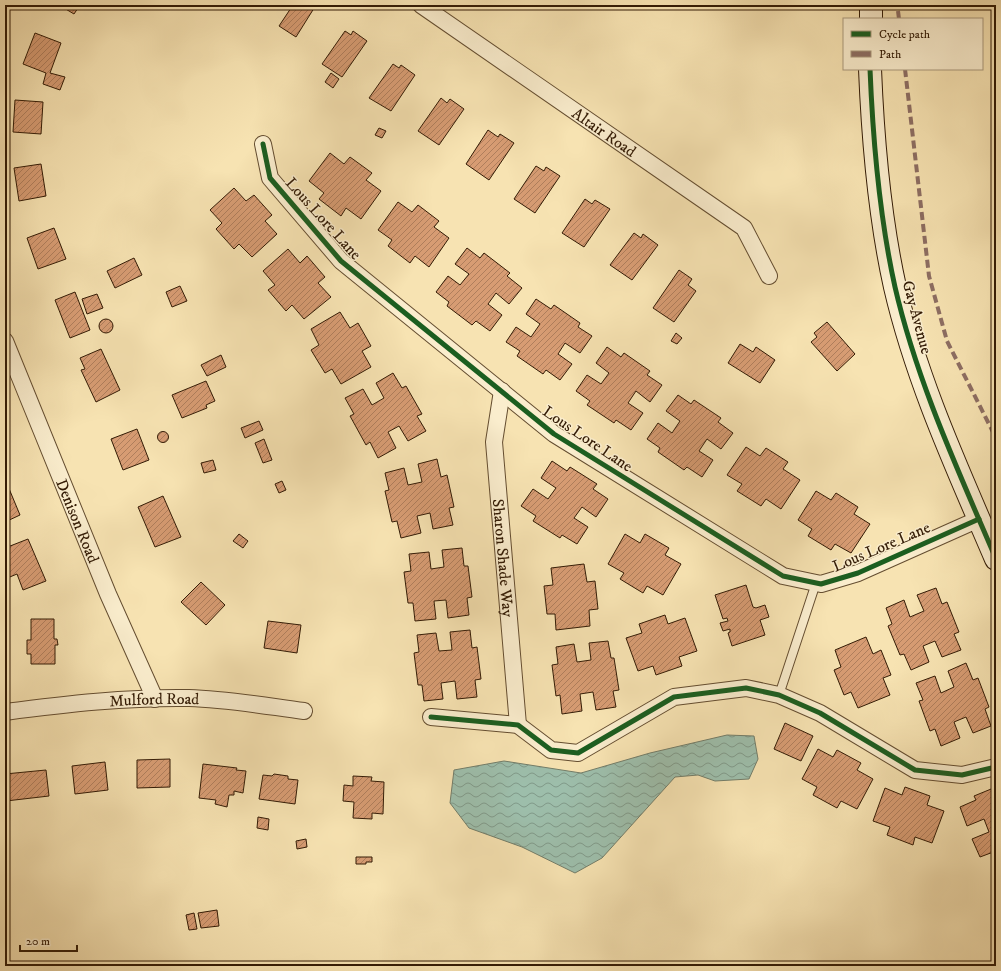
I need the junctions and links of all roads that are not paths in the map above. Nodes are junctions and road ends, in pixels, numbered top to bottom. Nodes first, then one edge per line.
1 (421, 5) edge
2 (871, 5) edge
3 (871, 18) edge
4 (870, 70) edge
5 (263, 144) dead end
6 (769, 276) dead end
7 (5, 341) edge
8 (8, 360) edge
9 (502, 391) junction
10 (979, 519) junction
11 (996, 559) edge
12 (816, 583) junction
13 (779, 695) junction
14 (155, 699) junction
15 (304, 711) dead end
16 (5, 712) edge
17 (431, 717) dead end
18 (518, 725) junction
19 (996, 767) edge

1 - 6 street, Altair Road
2 - 3 street
4 - 10 street, Gay Avenue
5 - 9 street, Lous Lore Lane
7 - 8 street, Denison Road
8 - 14 street, Denison Road
9 - 12 street, Lous Lore Lane
9 - 18 street, Sharon Shade Way
10 - 11 street, Gay Avenue
10 - 12 street, Lous Lore Lane
12 - 13 lane
13 - 18 street
13 - 19 street
14 - 15 street, Mulford Road
14 - 16 street, Mulford Road
17 - 18 street

